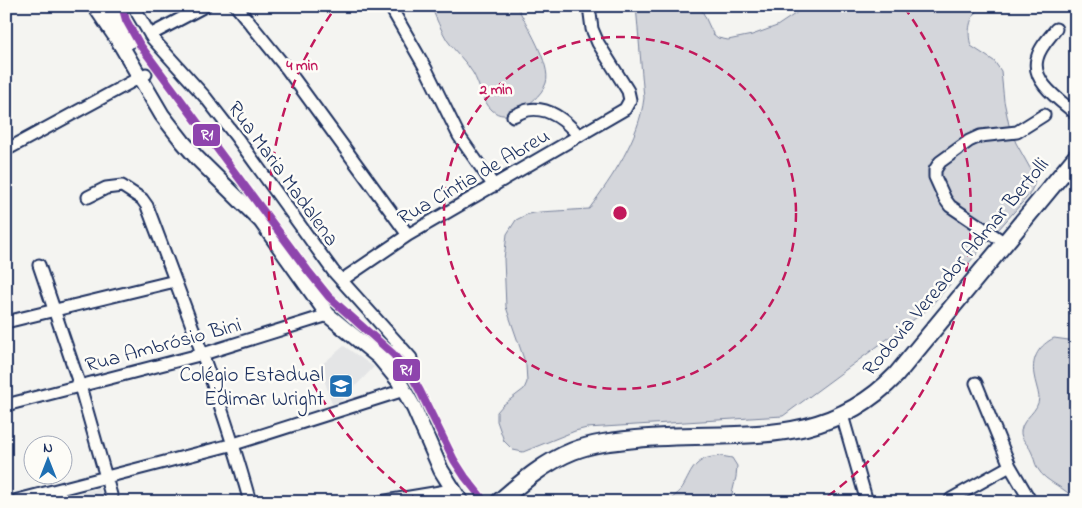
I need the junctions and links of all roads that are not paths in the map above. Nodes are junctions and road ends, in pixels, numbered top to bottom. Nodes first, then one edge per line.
1 (95, 6) edge
2 (113, 6) edge
3 (133, 6) edge
4 (205, 6) edge
5 (236, 6) edge
6 (390, 6) edge
7 (589, 6) edge
8 (1056, 29) dead end
9 (150, 35) junction
10 (143, 75) junction
11 (1076, 114) edge
12 (1044, 115) dead end
13 (513, 116) dead end
14 (579, 136) junction
15 (6, 150) edge
16 (1076, 157) edge
17 (494, 186) junction
18 (88, 197) dead end
19 (408, 235) junction
20 (1005, 243) junction
21 (39, 265) dead end
22 (342, 280) junction
23 (175, 281) junction
24 (53, 310) junction
25 (328, 315) junction
26 (6, 322) edge
27 (400, 345) junction
28 (203, 354) junction
29 (411, 358) dead end
30 (386, 365) junction
31 (976, 383) dead end
32 (80, 386) junction
33 (404, 390) junction
34 (6, 405) edge
35 (842, 415) junction
36 (234, 444) junction
37 (1010, 466) junction
38 (107, 478) junction
39 (452, 490) junction
40 (951, 499) dead end
41 (10, 502) edge
42 (113, 502) edge
43 (250, 502) edge
44 (380, 502) edge
45 (461, 502) edge
46 (499, 502) edge
47 (867, 502) edge
48 (1031, 502) edge

1 - 10 main road
2 - 10 main road
3 - 9 street, Rua Maria Madalena
4 - 9 street
5 - 19 street
6 - 17 street
7 - 14 street, Rua Cíntia de Abreu
8 - 11 street
9 - 22 street, Rua Maria Madalena
10 - 15 street
10 - 25 main road
12 - 20 street
13 - 14 street
14 - 17 street, Rua Cíntia de Abreu
16 - 20 highway, Rodovia Vereador Admar Bertolli
17 - 19 street, Rua Cíntia de Abreu
18 - 23 street
19 - 22 street, Rua Cíntia de Abreu
20 - 35 highway, Rodovia Vereador Admar Bertolli
21 - 24 street
22 - 27 street, Rua Maria Madalena
23 - 24 street
23 - 28 street
24 - 26 street
24 - 32 street
25 - 28 street, Rua Ambrósio Bini
25 - 30 main road
27 - 29 street, Rua Maria Madalena
27 - 30 street
28 - 32 street, Rua Ambrósio Bini
28 - 36 street
30 - 33 main road
31 - 37 street
32 - 34 street, Rua Ambrósio Bini
32 - 38 street
33 - 36 street
33 - 39 main road
35 - 46 highway, Rodovia Vereador Admar Bertolli
35 - 47 street
36 - 38 street
36 - 43 street
37 - 40 street
37 - 48 street
38 - 41 street
38 - 42 street
39 - 44 street
39 - 45 main road

